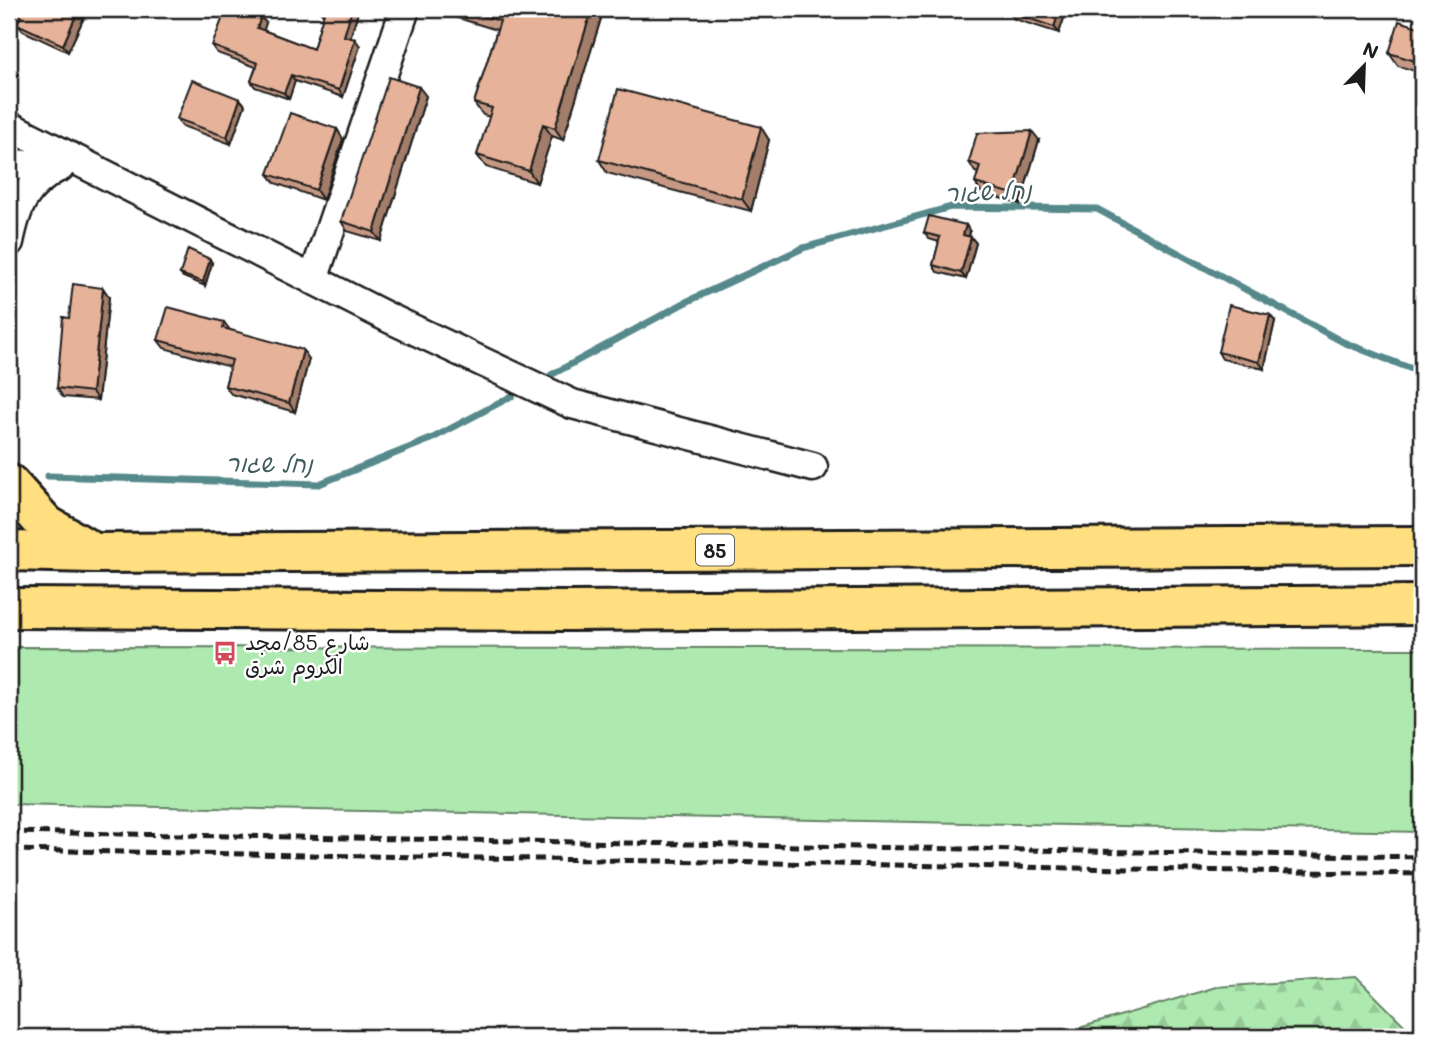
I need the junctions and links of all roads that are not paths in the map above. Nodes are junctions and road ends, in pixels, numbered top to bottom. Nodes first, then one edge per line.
1 (405, 9) edge
2 (9, 126) edge
3 (9, 157) edge
4 (58, 167) junction
5 (95, 169) junction
6 (9, 242) edge
7 (313, 280) junction
8 (813, 467) dead end
9 (9, 484) edge
10 (1422, 546) edge
11 (9, 551) edge
12 (94, 554) junction
13 (1422, 605) edge
14 (9, 608) edge

1 - 7 street
2 - 5 street
3 - 4 street
4 - 5 street
4 - 6 street
5 - 7 street
7 - 8 street
9 - 12 highway
10 - 12 highway, 85
11 - 12 highway, 85
13 - 14 highway

